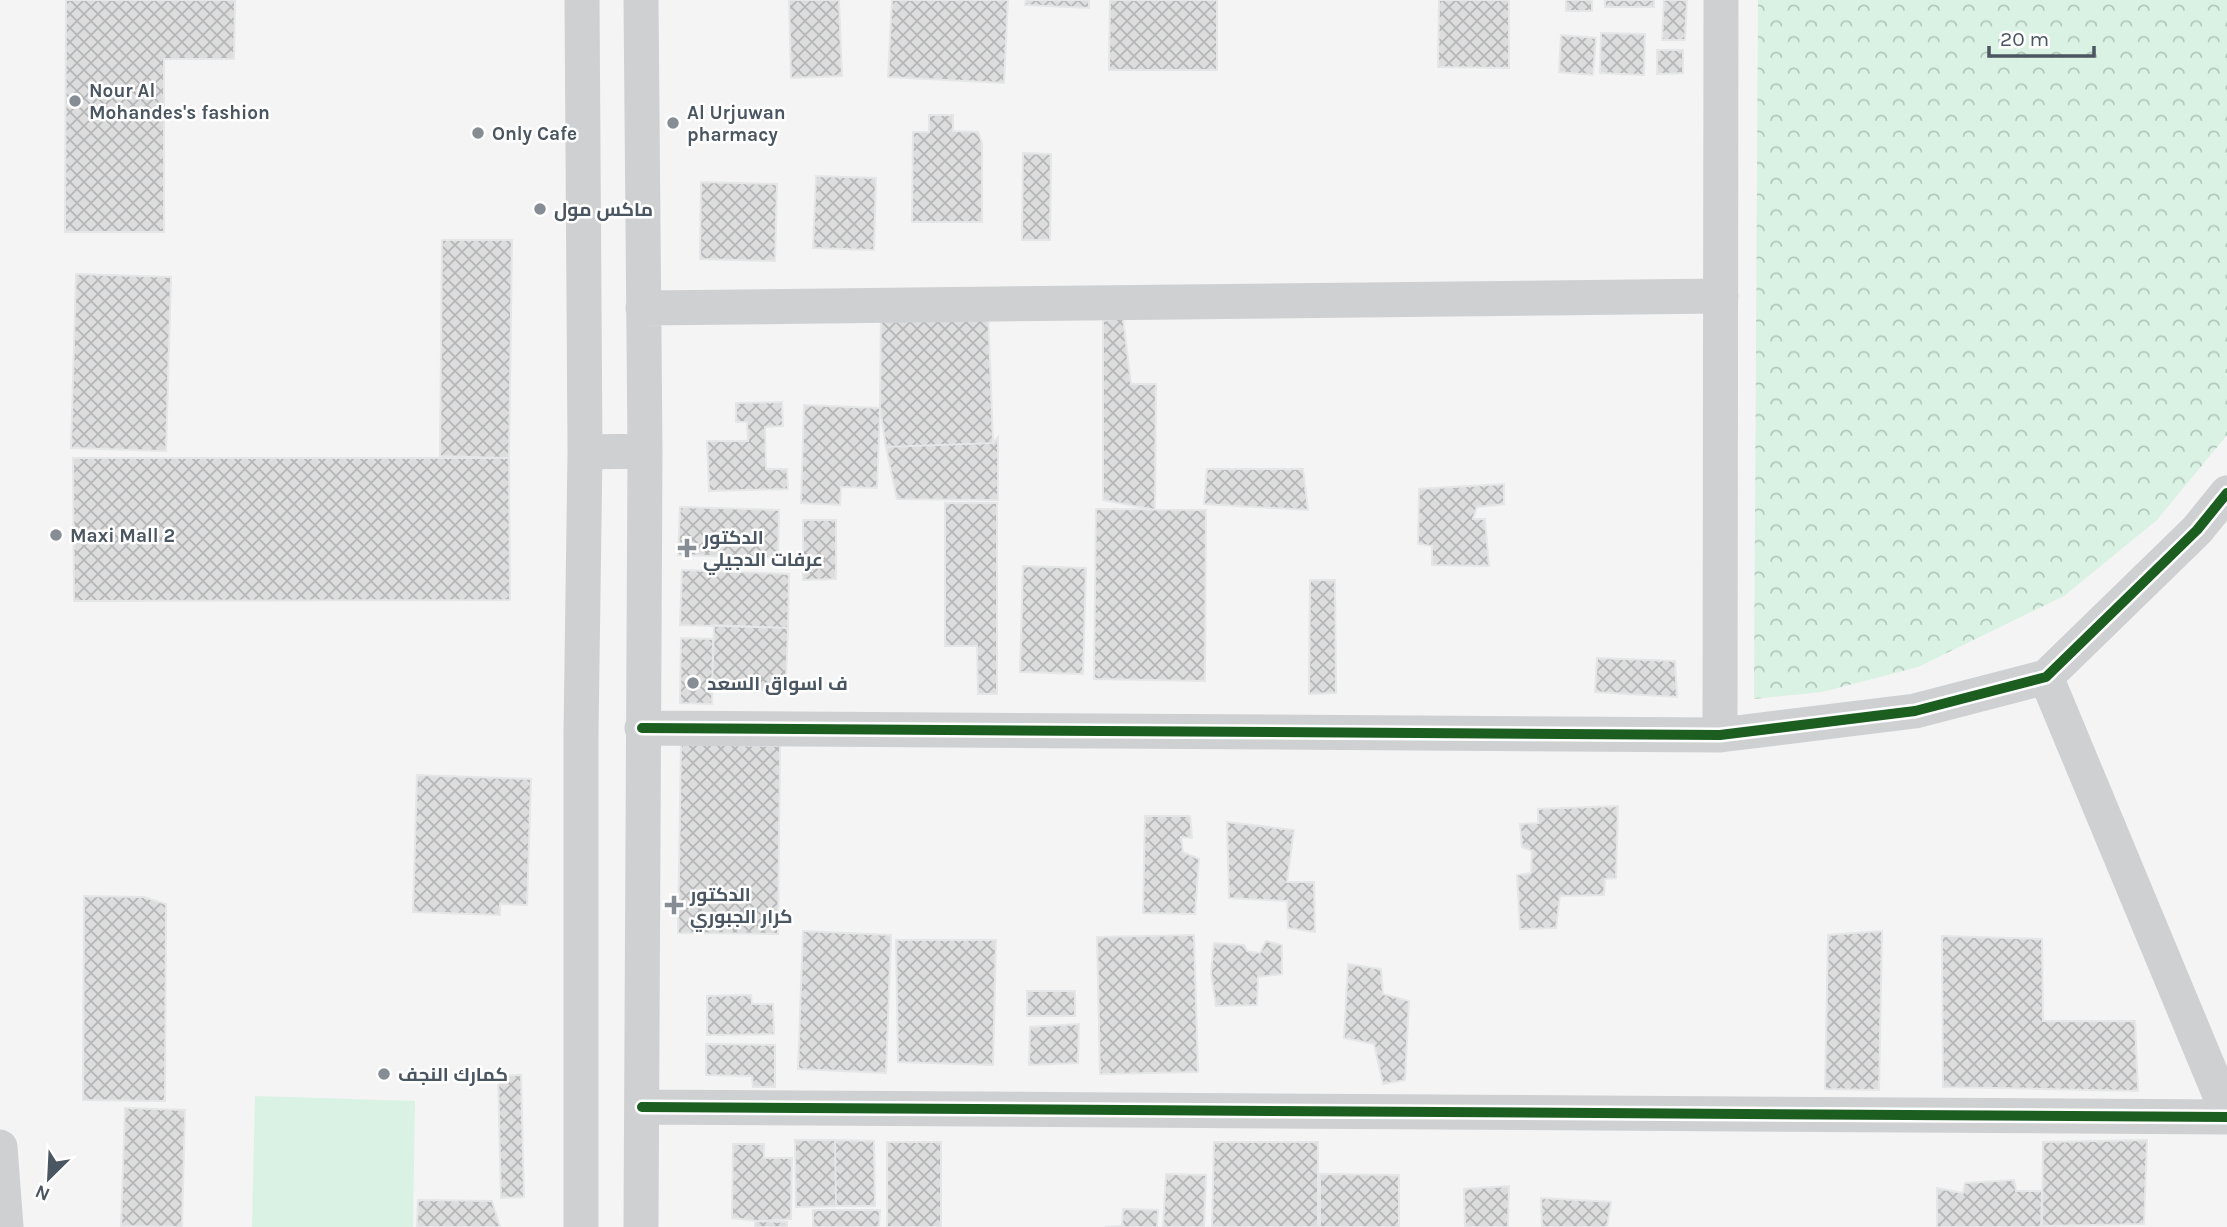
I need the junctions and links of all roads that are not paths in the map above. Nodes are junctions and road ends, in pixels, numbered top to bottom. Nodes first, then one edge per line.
1 (582, 0) edge
2 (641, 0) edge
3 (1721, 0) edge
4 (1721, 296) junction
5 (643, 308) junction
6 (645, 451) junction
7 (585, 452) junction
8 (2227, 493) edge
9 (2046, 677) junction
10 (642, 728) junction
11 (1720, 735) junction
12 (642, 1107) junction
13 (2227, 1115) edge
14 (0, 1147) edge
15 (6, 1227) edge
16 (581, 1227) edge
17 (641, 1227) edge

1 - 7 street
2 - 5 street
3 - 4 street
4 - 5 street
4 - 11 street
5 - 6 street
6 - 7 street
6 - 10 street
7 - 16 street
8 - 9 street
9 - 11 street
9 - 13 street
10 - 11 street
10 - 12 street
12 - 13 street
12 - 17 street
14 - 15 street

